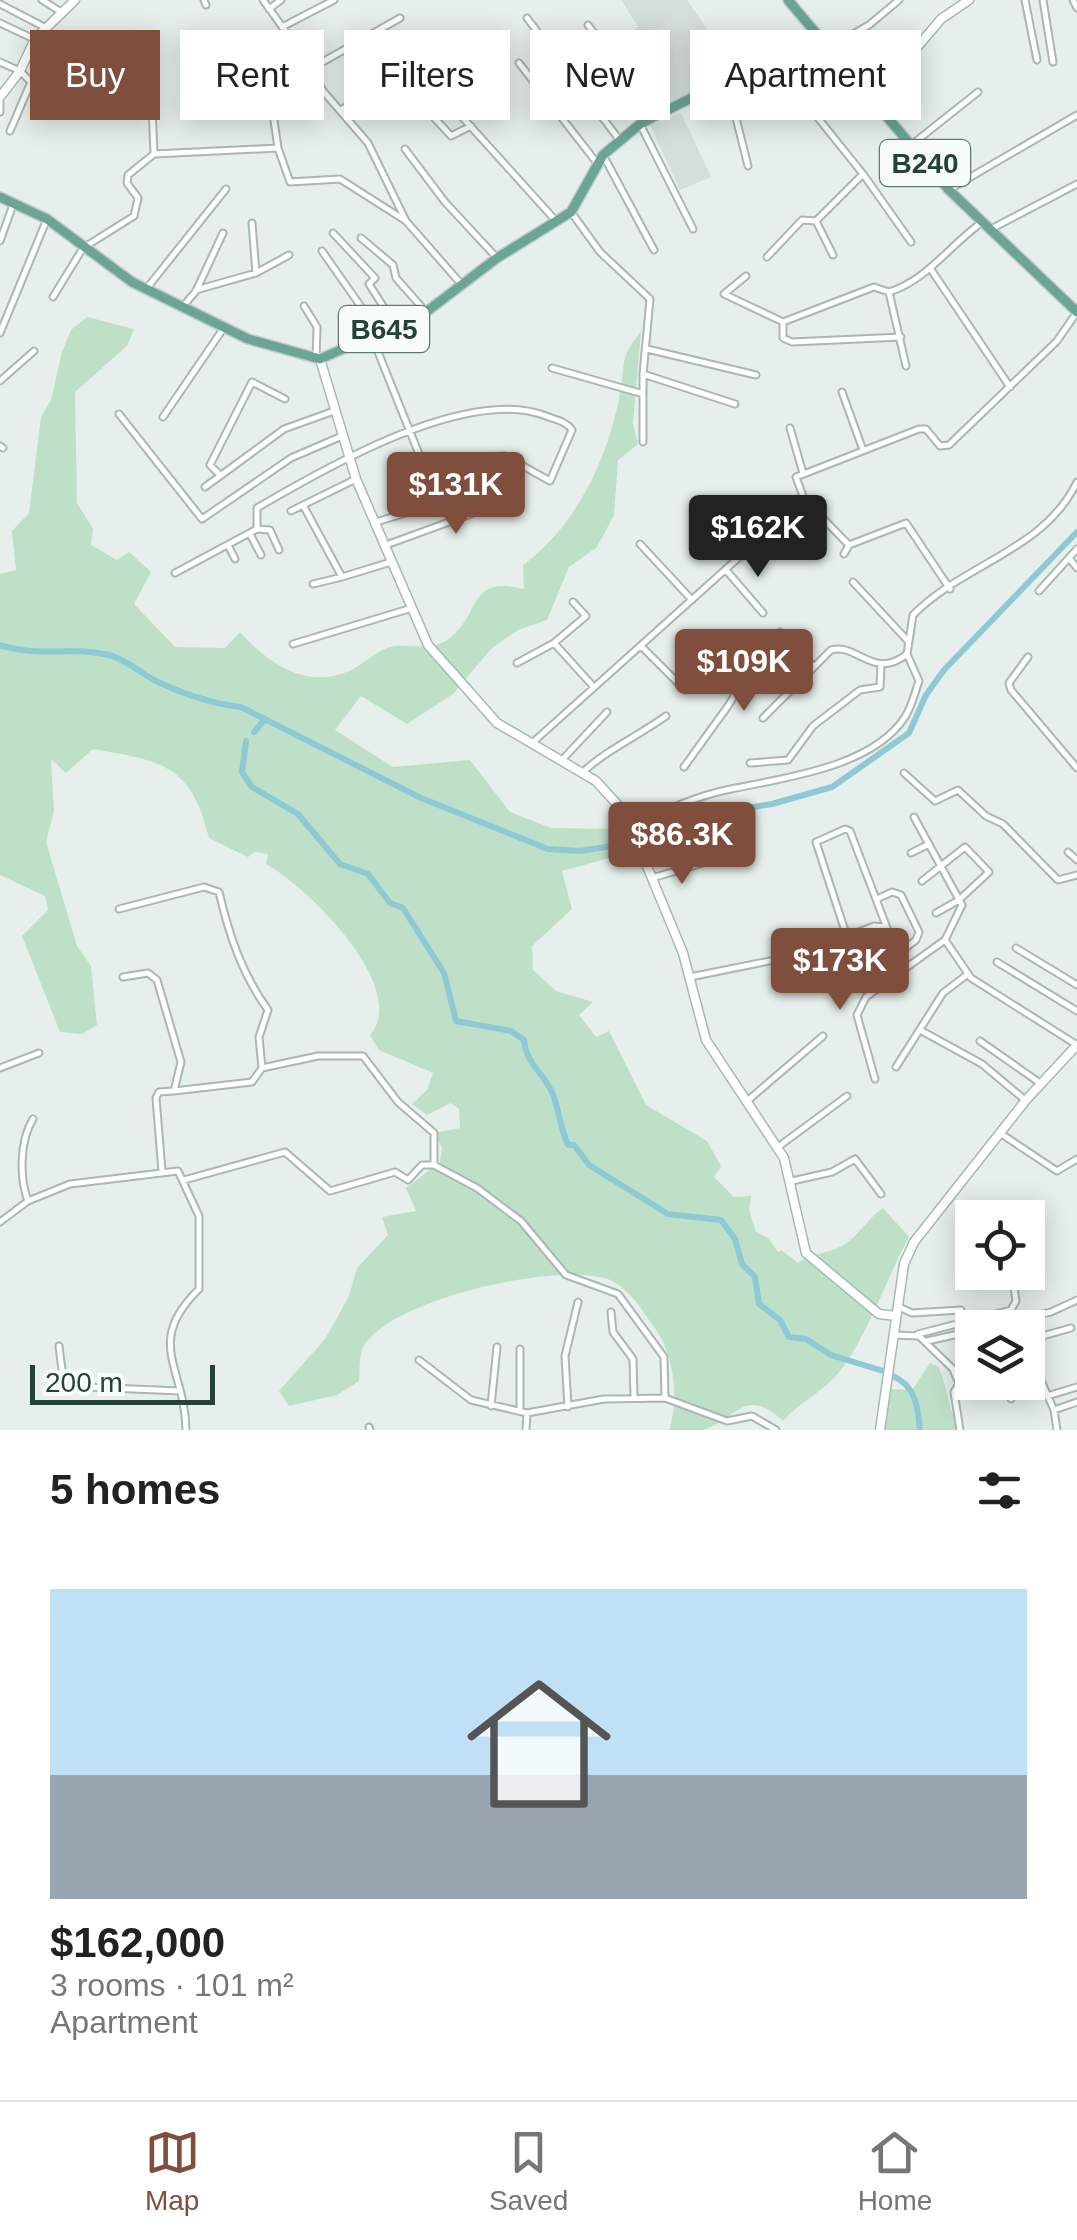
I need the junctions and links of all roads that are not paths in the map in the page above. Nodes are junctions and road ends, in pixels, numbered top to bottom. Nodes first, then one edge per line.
1 (42, 0) edge
2 (75, 0) edge
3 (263, 0) edge
4 (281, 0) edge
5 (334, 0) edge
6 (899, 0) edge
7 (969, 0) edge
8 (1024, 0) edge
9 (1042, 0) edge
10 (1073, 0) edge
11 (792, 1) edge
12 (0, 4) edge
13 (1077, 8) edge
14 (269, 10) junction
15 (61, 12) junction
16 (400, 18) dead end
17 (527, 18) dead end
18 (0, 23) edge
19 (588, 25) dead end
20 (282, 26) junction
21 (46, 28) joint
22 (285, 30) edge
23 (592, 30) edge
24 (811, 30) edge
25 (862, 30) edge
26 (30, 38) edge
27 (921, 43) edge
28 (30, 50) edge
29 (1036, 60) dead end
30 (324, 61) edge
31 (0, 62) edge
32 (1053, 62) dead end
33 (519, 63) dead end
34 (20, 71) junction
35 (978, 92) dead end
36 (324, 93) edge
37 (0, 100) edge
38 (344, 108) edge
39 (340, 110) junction
40 (0, 112) edge
41 (1077, 115) edge
42 (153, 120) edge
43 (274, 120) edge
44 (436, 120) edge
45 (464, 120) edge
46 (647, 120) edge
47 (736, 120) edge
48 (820, 120) edge
49 (888, 120) edge
50 (640, 124) junction
51 (470, 126) junction
52 (10, 131) dead end
53 (618, 138) junction
54 (910, 146) junction
55 (278, 148) junction
56 (406, 149) dead end
57 (154, 154) junction
58 (600, 159) junction
59 (748, 166) dead end
60 (863, 174) junction
61 (1077, 184) edge
62 (226, 189) dead end
63 (949, 190) junction
64 (0, 197) edge
65 (14, 201) junction
66 (571, 212) junction
67 (47, 219) junction
68 (406, 221) junction
69 (556, 221) junction
70 (816, 221) junction
71 (252, 223) dead end
72 (986, 226) junction
73 (693, 228) dead end
74 (223, 233) dead end
75 (333, 233) dead end
76 (361, 238) dead end
77 (0, 242) edge
78 (911, 242) dead end
79 (82, 248) junction
80 (322, 250) dead end
81 (654, 250) dead end
82 (289, 254) dead end
83 (833, 255) dead end
84 (767, 257) dead end
85 (497, 258) junction
86 (930, 268) junction
87 (256, 273) junction
88 (746, 276) dead end
89 (462, 285) junction
90 (148, 288) junction
91 (196, 290) junction
92 (889, 292) junction
93 (54, 297) dead end
94 (185, 304) junction
95 (304, 306) dead end
96 (426, 312) junction
97 (1077, 312) edge
98 (783, 322) junction
99 (395, 325) junction
100 (225, 326) junction
101 (0, 333) edge
102 (375, 333) junction
103 (901, 336) junction
104 (647, 349) junction
105 (34, 351) dead end
106 (318, 359) junction
107 (906, 366) dead end
108 (552, 368) dead end
109 (643, 374) junction
110 (756, 375) dead end
111 (0, 381) edge
112 (1010, 387) junction
113 (842, 392) dead end
114 (640, 393) junction
115 (285, 400) dead end
116 (735, 404) dead end
117 (334, 411) junction
118 (119, 414) dead end
119 (162, 417) dead end
120 (790, 428) dead end
121 (409, 431) junction
122 (342, 436) junction
123 (642, 442) dead end
124 (863, 450) junction
125 (349, 457) junction
126 (804, 473) junction
127 (219, 474) junction
128 (356, 479) junction
129 (1077, 482) edge
130 (205, 487) dead end
131 (468, 494) dead end
132 (515, 498) dead end
133 (804, 498) junction
134 (303, 505) junction
135 (291, 511) dead end
136 (376, 522) junction
137 (258, 529) junction
138 (250, 534) junction
139 (386, 544) junction
140 (640, 544) dead end
141 (849, 545) junction
142 (228, 546) junction
143 (1077, 549) edge
144 (280, 550) dead end
145 (844, 554) dead end
146 (261, 555) dead end
147 (1068, 558) junction
148 (236, 559) dead end
149 (394, 561) junction
150 (1077, 568) edge
151 (726, 570) junction
152 (175, 573) dead end
153 (342, 577) junction
154 (854, 582) dead end
155 (312, 584) dead end
156 (950, 589) junction
157 (1040, 591) dead end
158 (692, 600) junction
159 (573, 602) dead end
160 (412, 608) junction
161 (763, 613) dead end
162 (780, 632) dead end
163 (908, 641) junction
164 (554, 643) junction
165 (293, 644) dead end
166 (640, 645) junction
167 (907, 654) junction
168 (1028, 657) dead end
169 (518, 663) dead end
170 (882, 664) junction
171 (813, 666) junction
172 (796, 683) junction
173 (592, 685) junction
174 (685, 690) dead end
175 (607, 712) dead end
176 (666, 716) dead end
177 (763, 718) dead end
178 (531, 744) junction
179 (562, 760) junction
180 (750, 763) dead end
181 (684, 767) dead end
182 (1077, 768) edge
183 (583, 772) junction
184 (904, 773) dead end
185 (914, 817) dead end
186 (730, 822) dead end
187 (635, 838) junction
188 (929, 844) junction
189 (1068, 852) dead end
190 (910, 853) dead end
191 (1077, 860) edge
192 (703, 862) dead end
193 (942, 869) junction
194 (1077, 874) edge
195 (650, 879) junction
196 (922, 881) dead end
197 (877, 899) junction
198 (959, 900) junction
199 (119, 909) dead end
200 (936, 913) dead end
201 (884, 927) junction
202 (848, 938) junction
203 (946, 940) junction
204 (1016, 948) dead end
205 (894, 957) junction
206 (997, 962) dead end
207 (902, 970) junction
208 (968, 974) junction
209 (123, 978) dead end
210 (690, 978) junction
211 (1077, 984) edge
212 (1077, 1011) edge
213 (920, 1030) junction
214 (823, 1036) dead end
215 (980, 1041) dead end
216 (1077, 1045) edge
217 (38, 1053) dead end
218 (896, 1067) dead end
219 (0, 1068) edge
220 (262, 1068) junction
221 (874, 1078) dead end
222 (1040, 1083) junction
223 (174, 1091) junction
224 (847, 1096) dead end
225 (1026, 1100) junction
226 (746, 1102) junction
227 (33, 1119) dead end
228 (999, 1132) junction
229 (778, 1147) junction
230 (1077, 1159) edge
231 (434, 1165) junction
232 (162, 1171) junction
233 (184, 1180) junction
234 (792, 1181) junction
235 (881, 1194) dead end
236 (28, 1200) junction
237 (0, 1222) edge
238 (1014, 1290) edge
239 (1077, 1300) edge
240 (578, 1302) dead end
241 (955, 1310) edge
242 (896, 1311) junction
243 (611, 1312) dead end
244 (1045, 1313) edge
245 (1070, 1328) dead end
246 (893, 1335) junction
247 (955, 1335) edge
248 (1045, 1335) edge
249 (915, 1336) junction
250 (927, 1341) junction
251 (60, 1346) dead end
252 (497, 1347) dead end
253 (520, 1349) dead end
254 (419, 1360) dead end
255 (1077, 1387) edge
256 (181, 1391) junction
257 (1045, 1391) edge
258 (954, 1392) joint
259 (1047, 1396) junction
260 (634, 1397) junction
261 (665, 1398) junction
262 (1077, 1402) edge
263 (491, 1406) junction
264 (568, 1406) junction
265 (1054, 1410) junction
266 (523, 1413) junction
267 (186, 1430) edge
268 (526, 1430) edge
269 (776, 1430) edge
270 (880, 1430) edge
271 (960, 1430) edge
272 (1057, 1430) edge

1 - 15 street
2 - 15 street
3 - 14 street
4 - 14 street
5 - 20 street
6 - 25 street
7 - 27 street
8 - 29 street
9 - 32 street
10 - 13 street
11 - 24 main road, B240
12 - 21 street
14 - 20 street
15 - 21 street
16 - 30 street
17 - 53 street
18 - 26 street
19 - 23 street
20 - 22 street
28 - 34 street
31 - 34 street
33 - 58 street
34 - 37 street
34 - 52 street
35 - 54 street
36 - 39 street
37 - 40 street
38 - 39 street
39 - 68 street
41 - 63 street
42 - 57 street
43 - 55 street
44 - 51 street
45 - 51 street
46 - 50 main road, B645
47 - 59 street
48 - 60 street
49 - 54 main road, B240
50 - 53 main road, B645
50 - 73 street
51 - 69 street
53 - 58 main road, B645
54 - 63 main road, B240
55 - 57 street
55 - 68 street
56 - 85 street
57 - 79 street
58 - 66 main road, B645
58 - 81 street
60 - 70 street
60 - 78 street
61 - 72 street
62 - 90 street
63 - 72 main road, B240
64 - 65 main road, B645
65 - 67 main road, B645
65 - 77 street
66 - 69 main road, B645
66 - 104 street
67 - 79 main road, B645
67 - 101 street
68 - 89 street
69 - 85 main road, B645
70 - 83 street
70 - 84 street
71 - 87 street
72 - 86 street
72 - 97 main road, B240
74 - 91 street
75 - 99 street
76 - 96 street
79 - 90 main road, B645
79 - 93 street
80 - 102 street
82 - 87 street
85 - 89 main road, B645
86 - 92 street
86 - 112 street
87 - 91 street
88 - 98 street
89 - 96 main road, B645
90 - 94 main road, B645
91 - 94 street
92 - 98 street
92 - 103 street
94 - 100 main road, B645
95 - 106 street
96 - 99 main road, B645
97 - 112 street
98 - 103 street
99 - 102 main road, B645
100 - 106 main road, B645
100 - 119 street
102 - 106 main road, B645
102 - 121 street
103 - 107 street
104 - 109 street
104 - 110 street
105 - 111 street
106 - 117 street
108 - 114 street
109 - 114 street
109 - 116 street
112 - 124 street
113 - 124 street
114 - 123 street
115 - 127 street
117 - 122 street
117 - 127 street
118 - 122 street
120 - 126 street
121 - 121 street
121 - 125 street
122 - 125 street
124 - 126 street
125 - 128 street
125 - 137 street
126 - 133 street
127 - 130 street
128 - 134 street
128 - 136 street
129 - 156 street
131 - 136 street
132 - 139 street
133 - 141 street
133 - 151 street
134 - 135 street
134 - 153 street
136 - 139 street
137 - 138 street
137 - 144 street
138 - 142 street
138 - 146 street
139 - 149 street
140 - 158 street
141 - 145 street
141 - 156 street
142 - 148 street
142 - 152 street
143 - 147 street
147 - 150 street
147 - 157 street
149 - 153 street
149 - 160 street
151 - 158 street
151 - 161 street
153 - 155 street
154 - 163 street
156 - 163 street
158 - 166 street
159 - 164 street
160 - 165 street
160 - 178 street
162 - 171 street
163 - 167 street
164 - 169 street
164 - 173 street
166 - 173 street
166 - 174 street
167 - 170 street
167 - 187 street
168 - 182 street
170 - 171 street
170 - 180 street
171 - 172 street
172 - 177 street
172 - 181 street
173 - 178 street
175 - 179 street
176 - 183 street
178 - 179 street
179 - 183 street
183 - 187 street
184 - 194 street
185 - 188 street
186 - 187 street
187 - 195 street
188 - 190 street
188 - 193 street
189 - 191 street
192 - 195 street
193 - 196 street
193 - 198 street
193 - 198 street
195 - 210 street
197 - 201 street
197 - 202 street
197 - 205 street
198 - 200 street
198 - 203 street
199 - 220 street
201 - 202 street
201 - 205 street
202 - 210 street
203 - 207 street
203 - 208 street
204 - 211 street
205 - 207 street
206 - 212 street
207 - 221 street
208 - 213 street
208 - 216 street
209 - 223 street
210 - 226 street
213 - 218 street
213 - 225 street
214 - 226 street
215 - 222 street
216 - 222 street
217 - 219 street
220 - 223 street
220 - 231 street
222 - 225 street
223 - 232 street
224 - 229 street
225 - 228 street
226 - 229 street
227 - 236 street
228 - 230 street
228 - 242 street
229 - 234 street
231 - 233 street
231 - 261 street
232 - 233 street
232 - 236 street
233 - 256 street
234 - 235 street
234 - 242 street
236 - 237 street
238 - 249 street
239 - 244 street
240 - 264 street
241 - 242 street
242 - 246 street
243 - 260 street
245 - 248 street
246 - 249 street
246 - 270 street
247 - 250 street
249 - 250 street
250 - 258 street
251 - 256 street
252 - 263 street
253 - 266 street
254 - 263 street
255 - 259 street
256 - 267 street
257 - 259 street
258 - 271 street
259 - 265 street
260 - 261 street
260 - 264 street
261 - 269 street
262 - 265 street
263 - 266 street
264 - 266 street
265 - 272 street
266 - 268 street

